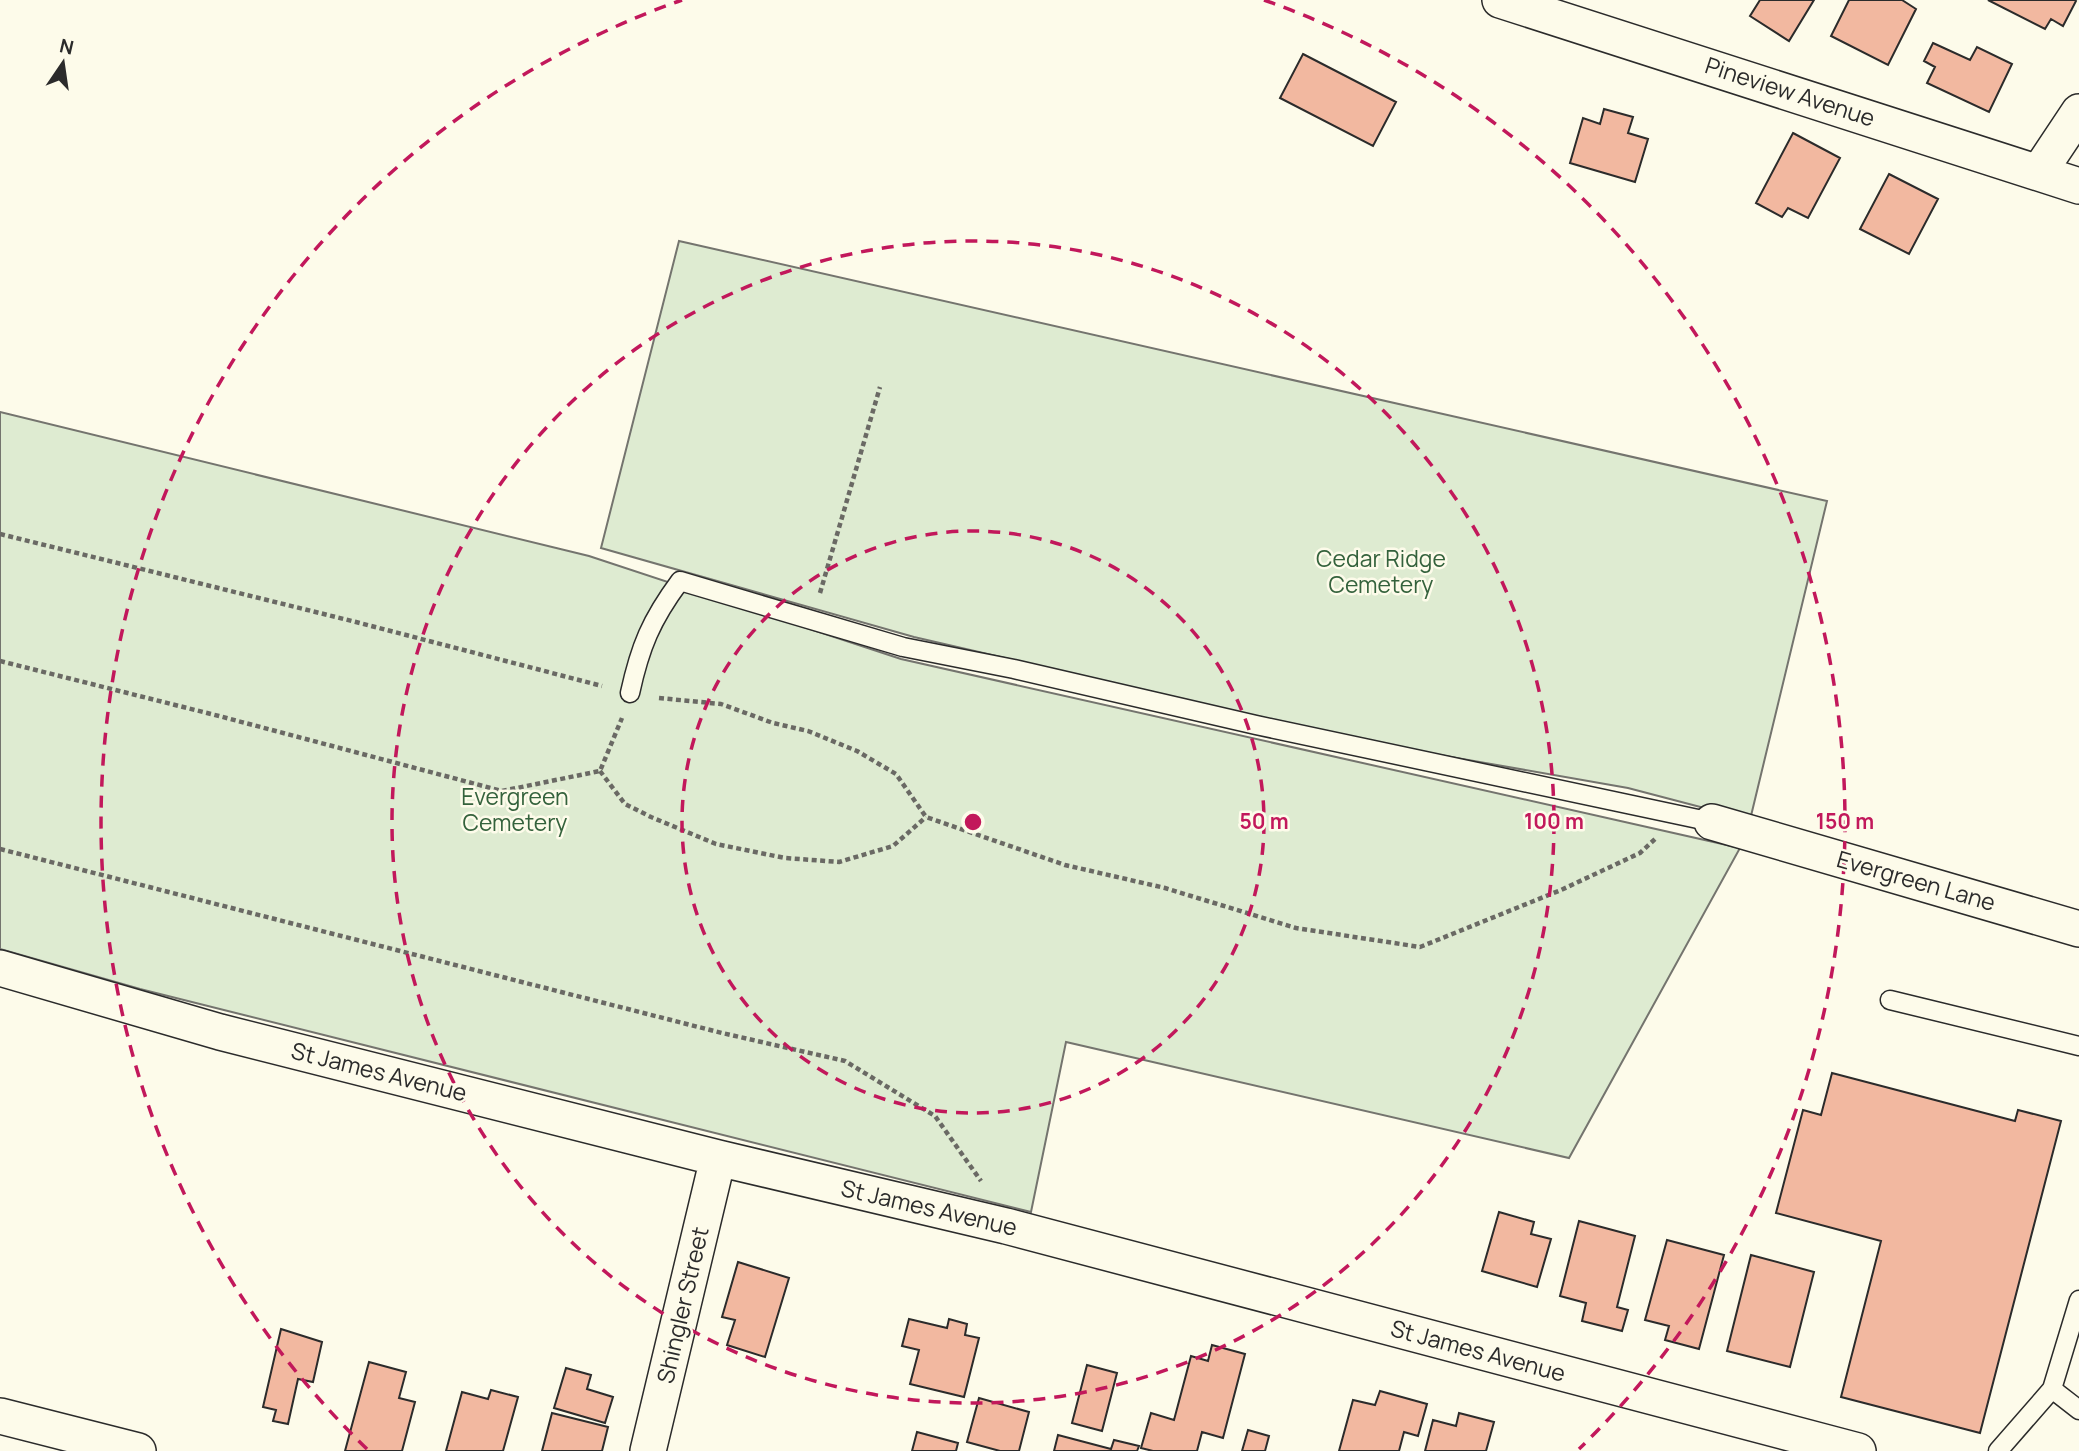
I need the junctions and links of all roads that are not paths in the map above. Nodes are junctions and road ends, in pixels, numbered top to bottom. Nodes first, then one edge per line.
1 (1500, 0) edge
2 (2079, 112) edge
3 (2039, 172) junction
4 (2079, 186) edge
5 (630, 693) road end
6 (1697, 818) joint
7 (2079, 929) edge
8 (0, 968) edge
9 (1890, 1000) dead end
10 (2079, 1046) edge
11 (718, 1158) junction
12 (2079, 1300) edge
13 (2052, 1389) junction
14 (2079, 1410) edge
15 (0, 1416) edge
16 (138, 1451) edge
17 (649, 1451) edge
18 (1858, 1451) edge
19 (1998, 1451) edge

1 - 3 street, Pineview Avenue
2 - 3 street
3 - 4 street, Pineview Avenue
5 - 6 lane
6 - 7 street, Evergreen Lane
8 - 11 street, St James Avenue
9 - 10 lane
11 - 17 street, Shingler Street
11 - 18 street, St James Avenue
12 - 13 lane
13 - 14 lane
13 - 19 lane
15 - 16 street

